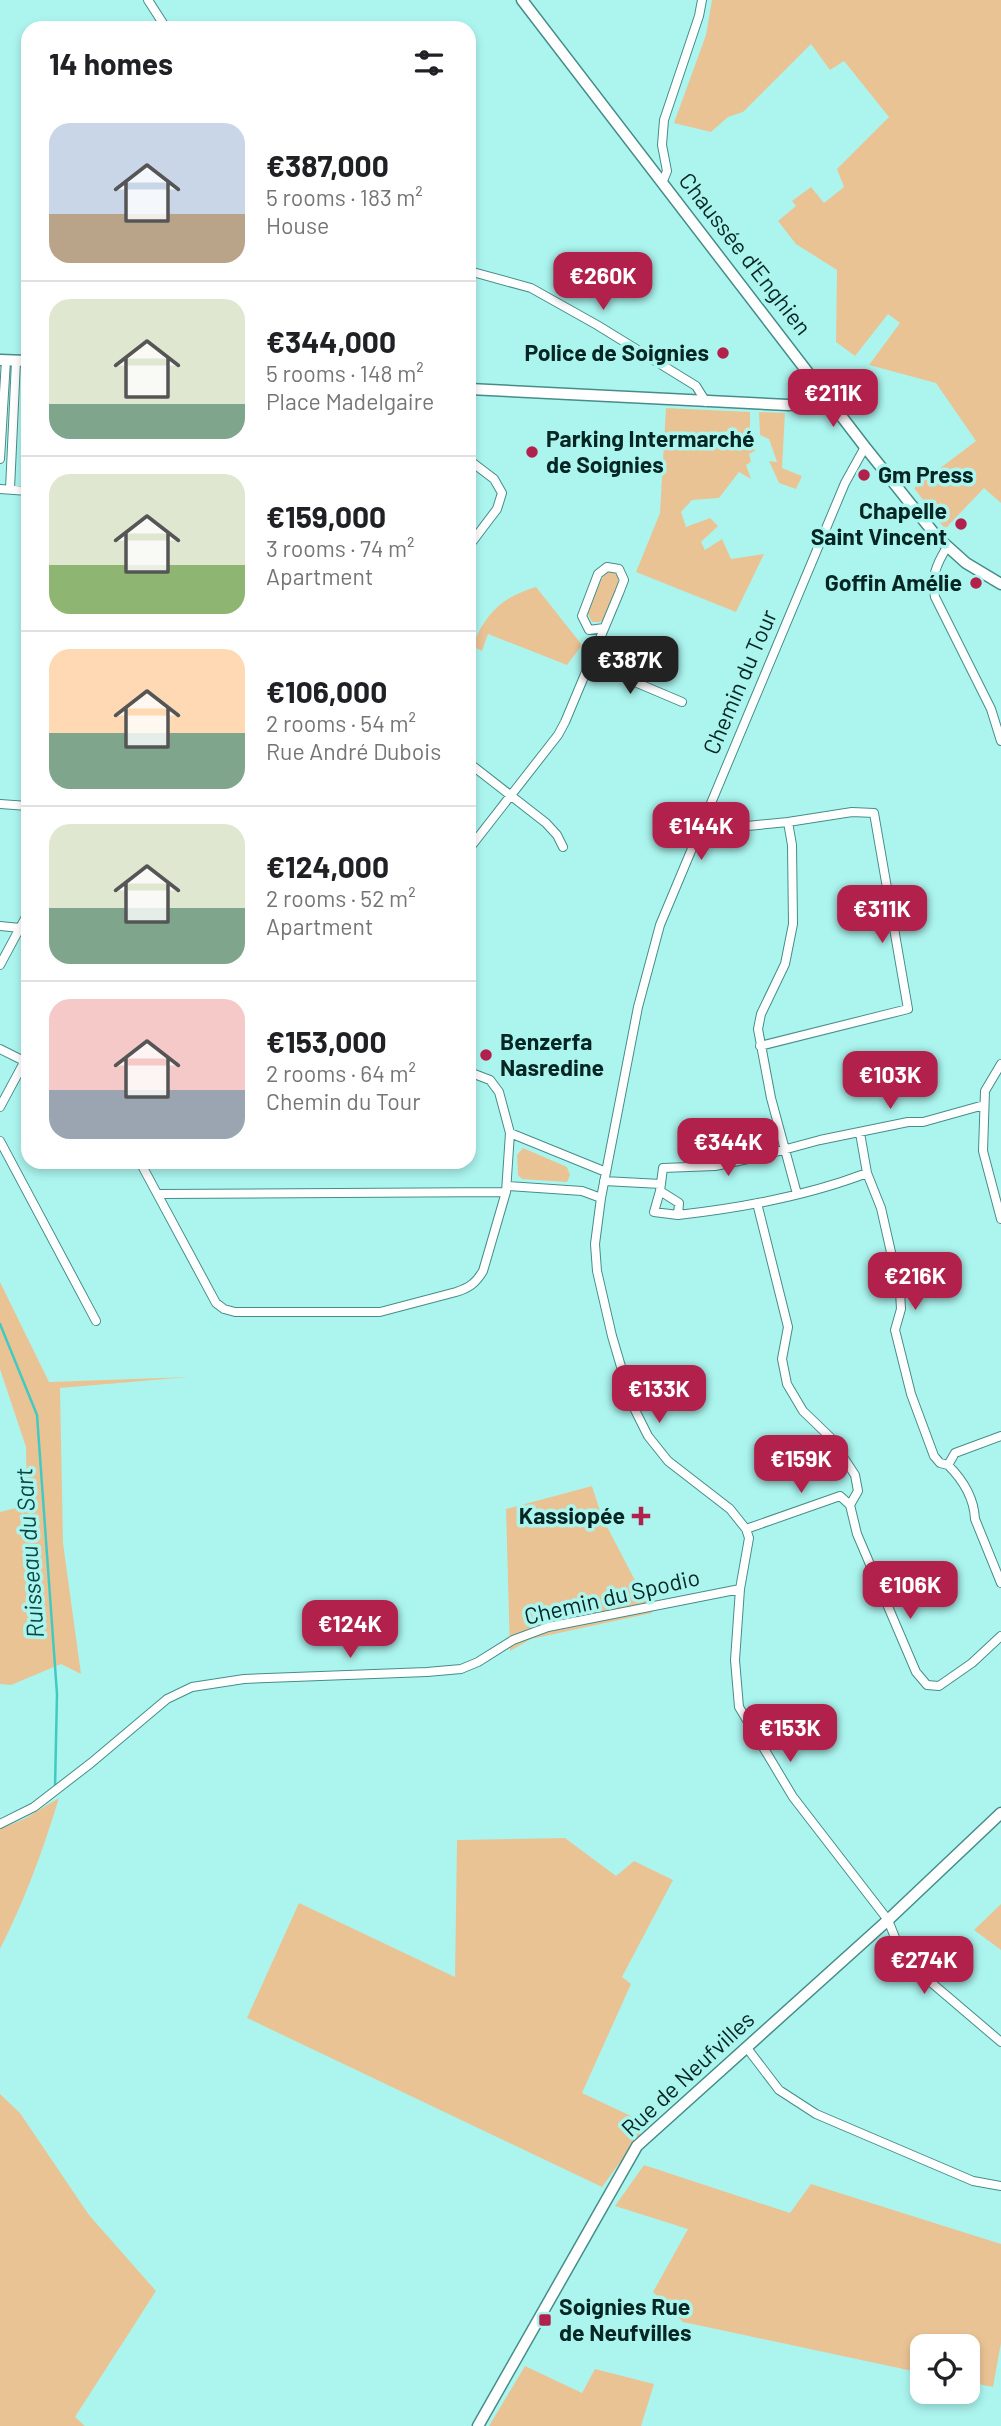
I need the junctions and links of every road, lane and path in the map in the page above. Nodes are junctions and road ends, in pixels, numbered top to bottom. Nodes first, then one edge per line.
1 (148, 0) edge
2 (522, 0) edge
3 (702, 0) edge
4 (162, 21) edge
5 (663, 181) junction
6 (476, 273) edge
7 (13, 360) edge
8 (476, 389) edge
9 (826, 393) junction
10 (706, 402) junction
11 (865, 447) junction
12 (0, 459) edge
13 (476, 465) edge
14 (0, 489) edge
15 (10, 489) junction
16 (21, 490) edge
17 (476, 537) edge
18 (947, 547) junction
19 (1001, 584) edge
20 (604, 628) junction
21 (590, 663) junction
22 (682, 702) dead end
23 (1001, 741) edge
24 (476, 768) edge
25 (511, 795) junction
26 (0, 804) edge
27 (21, 806) edge
28 (703, 821) junction
29 (788, 822) junction
30 (476, 840) edge
31 (563, 847) dead end
32 (0, 926) edge
33 (20, 928) joint
34 (0, 965) edge
35 (760, 1046) junction
36 (0, 1049) edge
37 (21, 1058) edge
38 (1001, 1064) edge
39 (21, 1070) edge
40 (476, 1075) edge
41 (984, 1105) junction
42 (0, 1107) edge
43 (510, 1133) junction
44 (860, 1133) junction
45 (0, 1141) edge
46 (785, 1149) junction
47 (144, 1169) edge
48 (867, 1173) junction
49 (605, 1176) junction
50 (996, 1183) edge
51 (661, 1187) junction
52 (506, 1189) junction
53 (158, 1194) junction
54 (797, 1194) junction
55 (601, 1198) junction
56 (757, 1203) junction
57 (678, 1215) junction
58 (1001, 1219) edge
59 (96, 1321) dead end
60 (1001, 1436) edge
61 (944, 1464) junction
62 (850, 1505) junction
63 (746, 1529) junction
64 (1001, 1583) edge
65 (740, 1589) junction
66 (1001, 1636) edge
67 (1001, 1813) edge
68 (0, 1824) edge
69 (888, 1920) junction
70 (1001, 2042) edge
71 (747, 2048) junction
72 (1001, 2186) edge
73 (478, 2426) edge

1 - 4 street
2 - 5 main road, Chaussée d'Enghien
3 - 5 street
5 - 9 main road, Chaussée d'Enghien
6 - 10 street
7 - 12 street
7 - 15 street
8 - 10 main road
9 - 10 main road
9 - 11 main road, Chaussée d'Enghien
11 - 18 main road, Chaussée d'Enghien
11 - 28 street, Chemin du Tour
13 - 17 street
14 - 15 street
15 - 16 street
18 - 19 main road, Chaussée d'Enghien
18 - 23 street
20 - 20 street
20 - 21 street
21 - 22 street
21 - 25 street
24 - 25 street
25 - 30 street
25 - 31 street
26 - 27 street
28 - 29 street
28 - 49 street, Chemin du Tour
29 - 35 street
29 - 35 street
32 - 33 street
33 - 34 street
35 - 46 street
36 - 37 street
38 - 41 street
39 - 42 street
40 - 43 street
41 - 44 street
41 - 50 street
43 - 49 street
43 - 52 street
44 - 46 street
44 - 48 street
45 - 59 street
46 - 51 street
46 - 54 street
47 - 53 street
48 - 54 street
48 - 61 street
49 - 51 street
49 - 55 street, Chemin du Tour
50 - 58 street
51 - 57 street
51 - 57 street
52 - 53 street
52 - 53 street
52 - 55 street
54 - 56 street
55 - 63 street, Chemin du Tour
56 - 57 street
56 - 62 street
60 - 61 street
61 - 64 street
62 - 63 street
62 - 66 street
63 - 65 street
65 - 68 street, Chemin du Spodio
65 - 69 street
67 - 69 main road, Rue de Neufvilles
69 - 70 street
69 - 71 main road, Rue de Neufvilles
71 - 72 street
71 - 73 main road, Rue de Neufvilles

